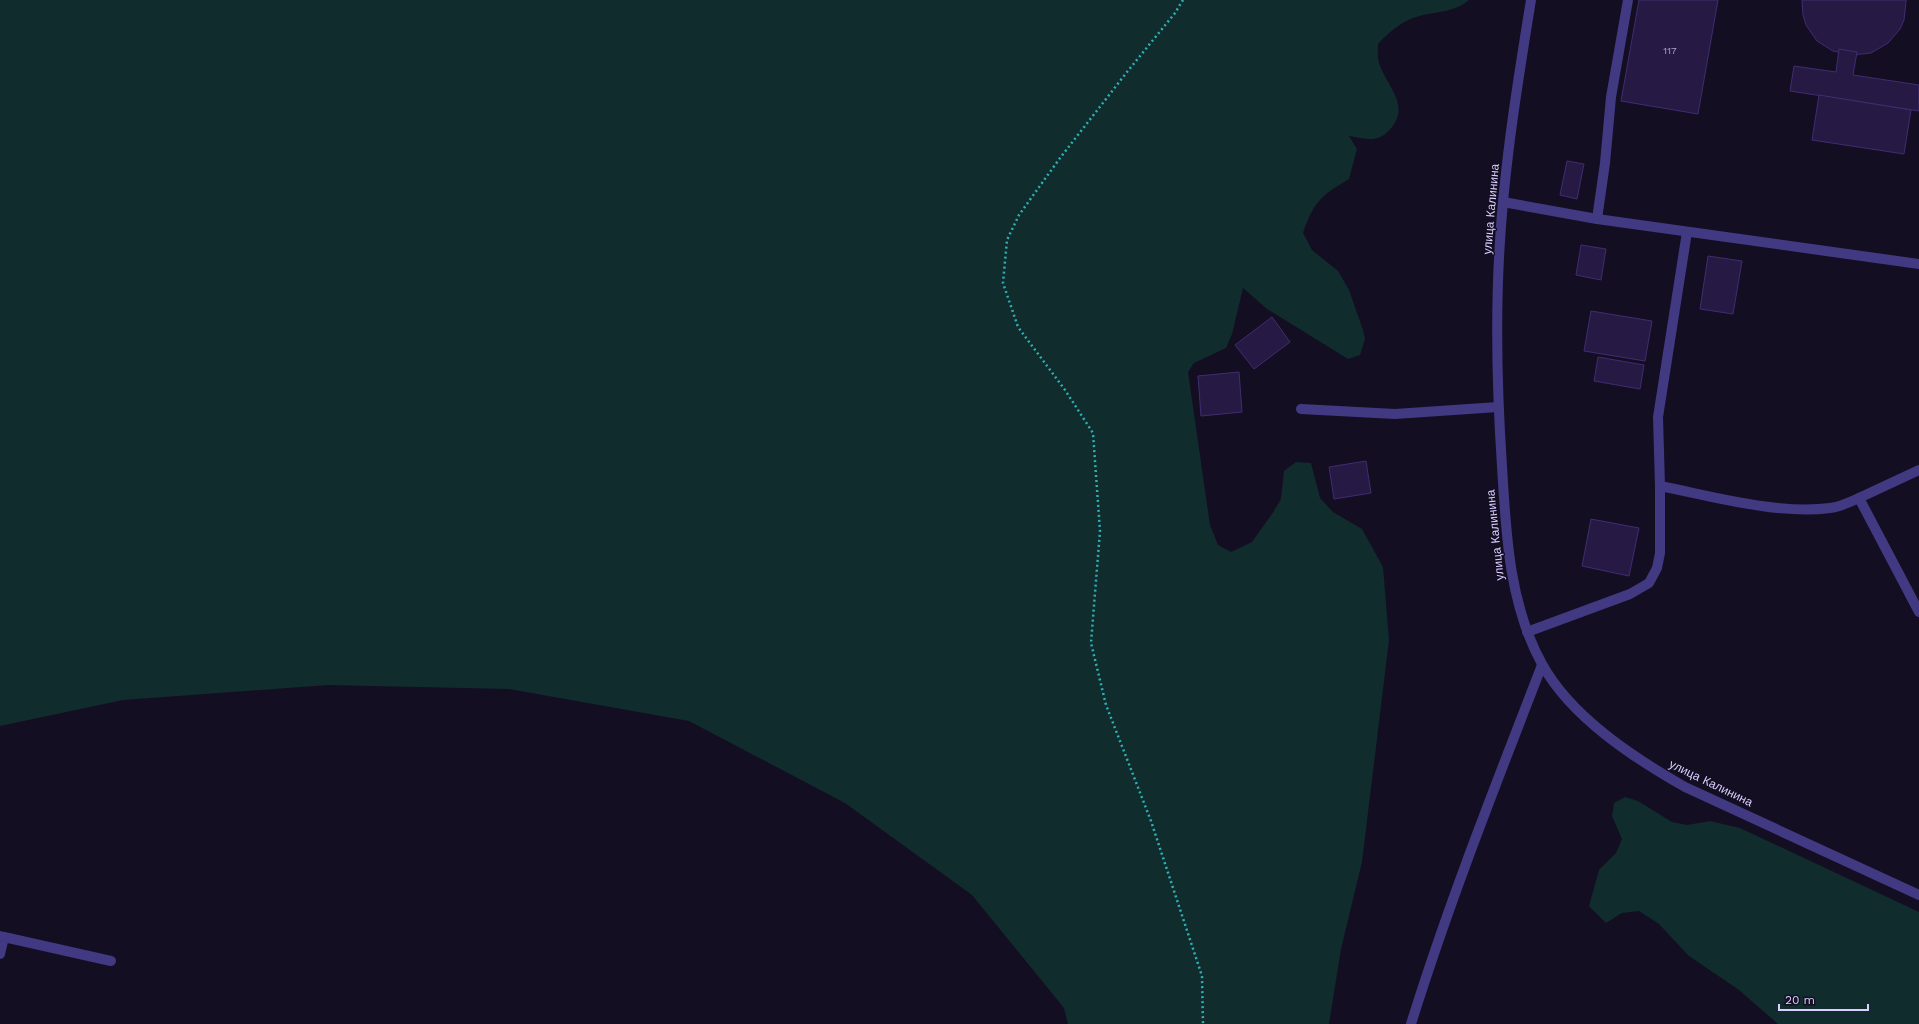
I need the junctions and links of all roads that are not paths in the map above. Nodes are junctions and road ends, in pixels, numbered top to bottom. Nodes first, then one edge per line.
1 (1531, 0) edge
2 (1628, 0) edge
3 (1503, 202) junction
4 (1597, 219) junction
5 (1688, 232) junction
6 (1919, 264) edge
7 (1498, 407) junction
8 (1301, 409) dead end
9 (1919, 470) edge
10 (1660, 486) junction
11 (1859, 498) junction
12 (1919, 612) edge
13 (1527, 632) junction
14 (1542, 665) junction
15 (1919, 895) edge
16 (2, 936) edge
17 (0, 954) edge
18 (111, 961) dead end
19 (1411, 1024) edge

1 - 3 street, улица Калинина
2 - 4 street
3 - 4 street
3 - 7 street, улица Калинина
4 - 5 street
5 - 6 street
5 - 10 street
7 - 8 street
7 - 13 street, улица Калинина
9 - 11 street
10 - 11 street
10 - 13 street
11 - 12 street
13 - 14 street, улица Калинина
14 - 15 street, улица Калинина
14 - 19 street
16 - 17 street
16 - 18 street

